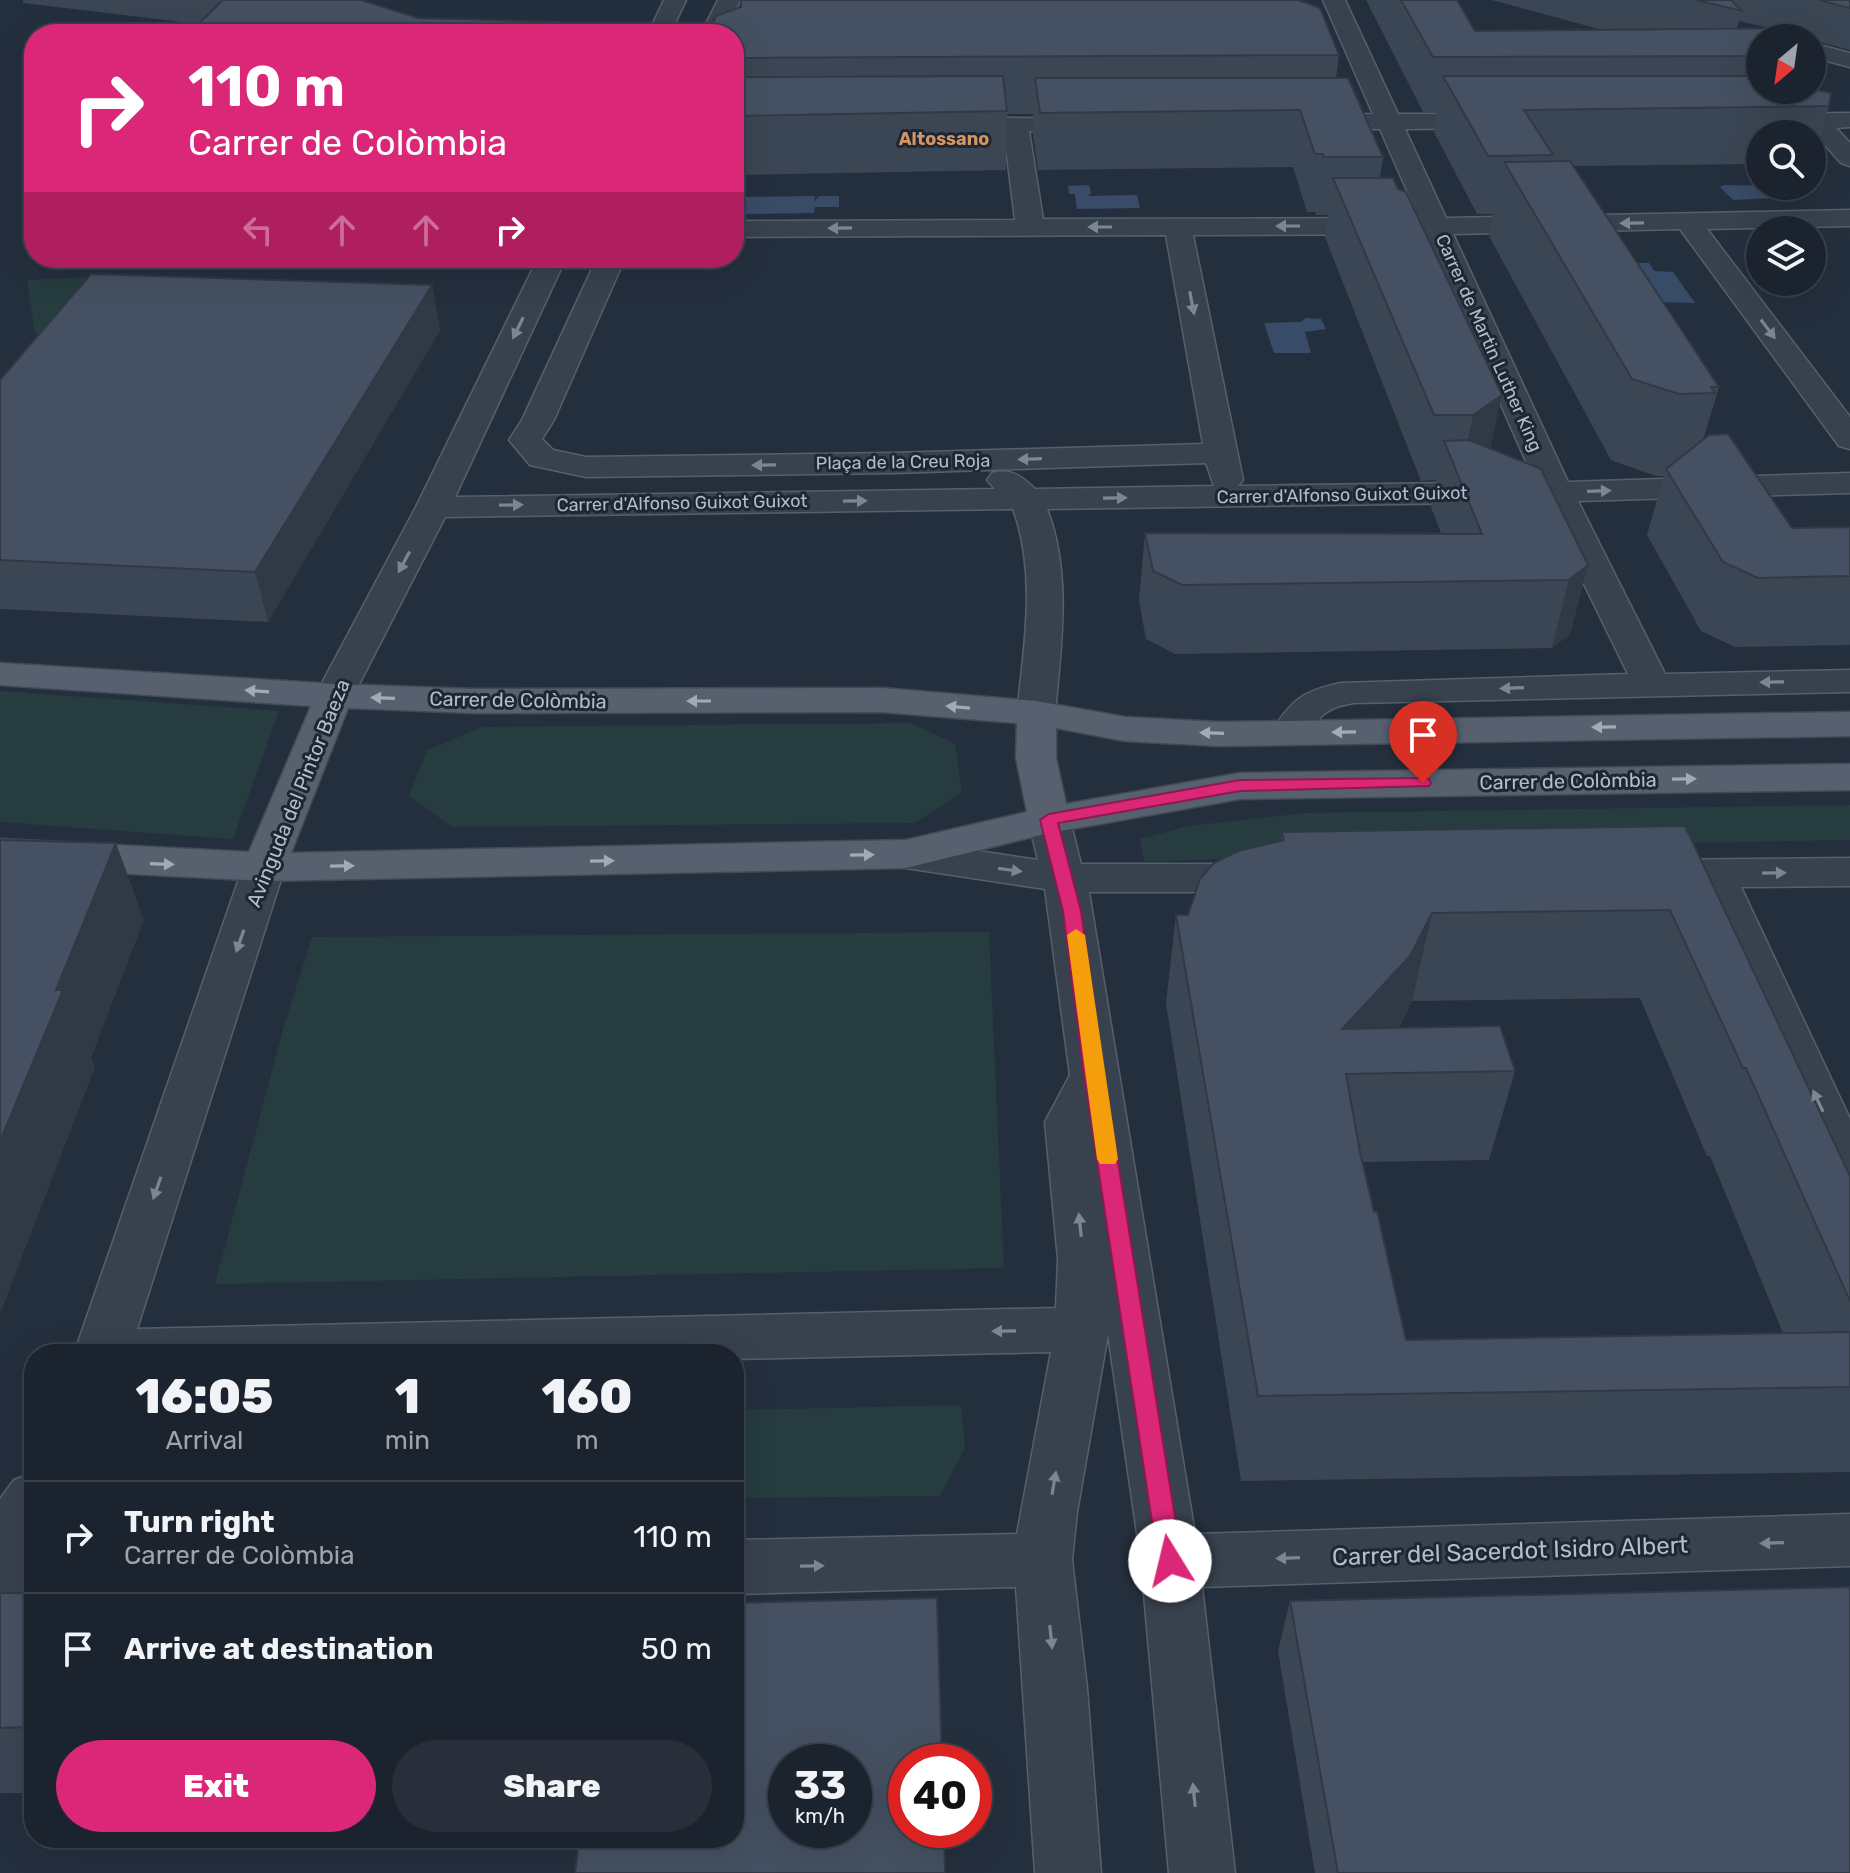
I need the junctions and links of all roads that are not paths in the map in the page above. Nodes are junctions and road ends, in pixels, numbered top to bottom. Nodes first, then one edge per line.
1 (675, 0) edge
2 (729, 0) edge
3 (1334, 0) edge
4 (664, 24) edge
5 (717, 24) edge
6 (1826, 54) edge
7 (1850, 60) edge
8 (1826, 120) edge
9 (1850, 120) edge
10 (1516, 121) edge
11 (1737, 121) edge
12 (1746, 121) edge
13 (1389, 122) junction
14 (1280, 123) edge
15 (922, 124) edge
16 (1015, 124) junction
17 (1109, 124) edge
18 (1826, 131) edge
19 (1850, 158) edge
20 (1850, 218) edge
21 (1688, 222) junction
22 (1030, 226) junction
23 (1436, 226) junction
24 (1178, 227) junction
25 (744, 229) edge
26 (547, 268) edge
27 (606, 268) edge
28 (1850, 439) edge
29 (1220, 453) junction
30 (982, 461) junction
31 (586, 467) junction
32 (1850, 483) edge
33 (1556, 492) junction
34 (1229, 496) junction
35 (1027, 499) junction
36 (433, 507) junction
37 (0, 674) edge
38 (1850, 681) edge
39 (1651, 683) junction
40 (334, 696) junction
41 (1036, 713) junction
42 (1850, 724) edge
43 (1290, 733) junction
44 (1850, 777) edge
45 (1049, 820) junction
46 (0, 853) edge
47 (906, 854) junction
48 (264, 867) junction
49 (1850, 872) edge
50 (1714, 874) junction
51 (1604, 875) edge
52 (1306, 877) edge
53 (1066, 878) junction
54 (1094, 1075) junction
55 (1850, 1172) edge
56 (1082, 1329) junction
57 (104, 1344) edge
58 (469, 1344) edge
59 (24, 1512) edge
60 (1850, 1540) edge
61 (0, 1547) edge
62 (1043, 1560) junction
63 (1170, 1561) junction
64 (744, 1567) edge
65 (0, 1591) edge
66 (24, 1592) edge
67 (1068, 1873) edge
68 (1202, 1873) edge

1 - 4 street
2 - 5 street
3 - 13 street, Carrer de Martin Luther King
6 - 7 street
8 - 9 street
10 - 13 street
11 - 12 street
13 - 14 street
13 - 23 street, Carrer de Martin Luther King
15 - 16 street
16 - 17 street
16 - 22 street
18 - 19 street
20 - 21 street
21 -> 23 street
21 -> 28 street
24 -> 22 street
22 -> 25 street
23 -> 24 street
23 - 33 street, Carrer de Martin Luther King
24 -> 29 street
26 -> 36 street, Avinguda del Pintor Baeza
27 - 31 street, Plaça de la Creu Roja
29 -> 30 street, Plaça de la Creu Roja
29 - 34 street
30 -> 31 street, Plaça de la Creu Roja
30 - 35 street
31 - 36 street, Plaça de la Creu Roja
33 -> 32 street, Carrer d'Alfonso Guixot Guixot
33 - 34 street, Carrer d'Alfonso Guixot Guixot
33 - 39 street, Carrer de Martin Luther King
35 -> 34 street, Carrer d'Alfonso Guixot Guixot
36 -> 35 street, Carrer d'Alfonso Guixot Guixot
35 - 41 street
36 -> 40 street, Avinguda del Pintor Baeza
40 -> 37 main road, Carrer de Colòmbia
38 -> 39 street
39 -> 43 street
41 -> 40 main road, Carrer de Colòmbia
40 - 48 main road, Avinguda del Pintor Baeza
43 -> 41 main road, Carrer de Colòmbia
41 - 45 main road
42 -> 43 main road, Carrer de Colòmbia
45 -> 44 main road, Carrer de Colòmbia
45 - 47 main road, Carrer de Colòmbia
45 - 53 street
46 -> 48 main road, Carrer de Colòmbia
48 -> 47 main road, Carrer de Colòmbia
47 -> 53 street, Carrer de Colòmbia
48 -> 57 street, Avinguda del Pintor Baeza
50 -> 49 street
50 - 51 street
55 -> 50 street
52 - 53 street, Carrer de Colòmbia
53 - 54 street
56 -> 54 street
54 - 63 street
56 -> 58 street
62 -> 56 street
59 - 61 street
60 -> 63 street, Carrer del Sacerdot Isidro Albert
64 -> 62 street
62 -> 67 street
68 -> 63 street
65 - 66 street

